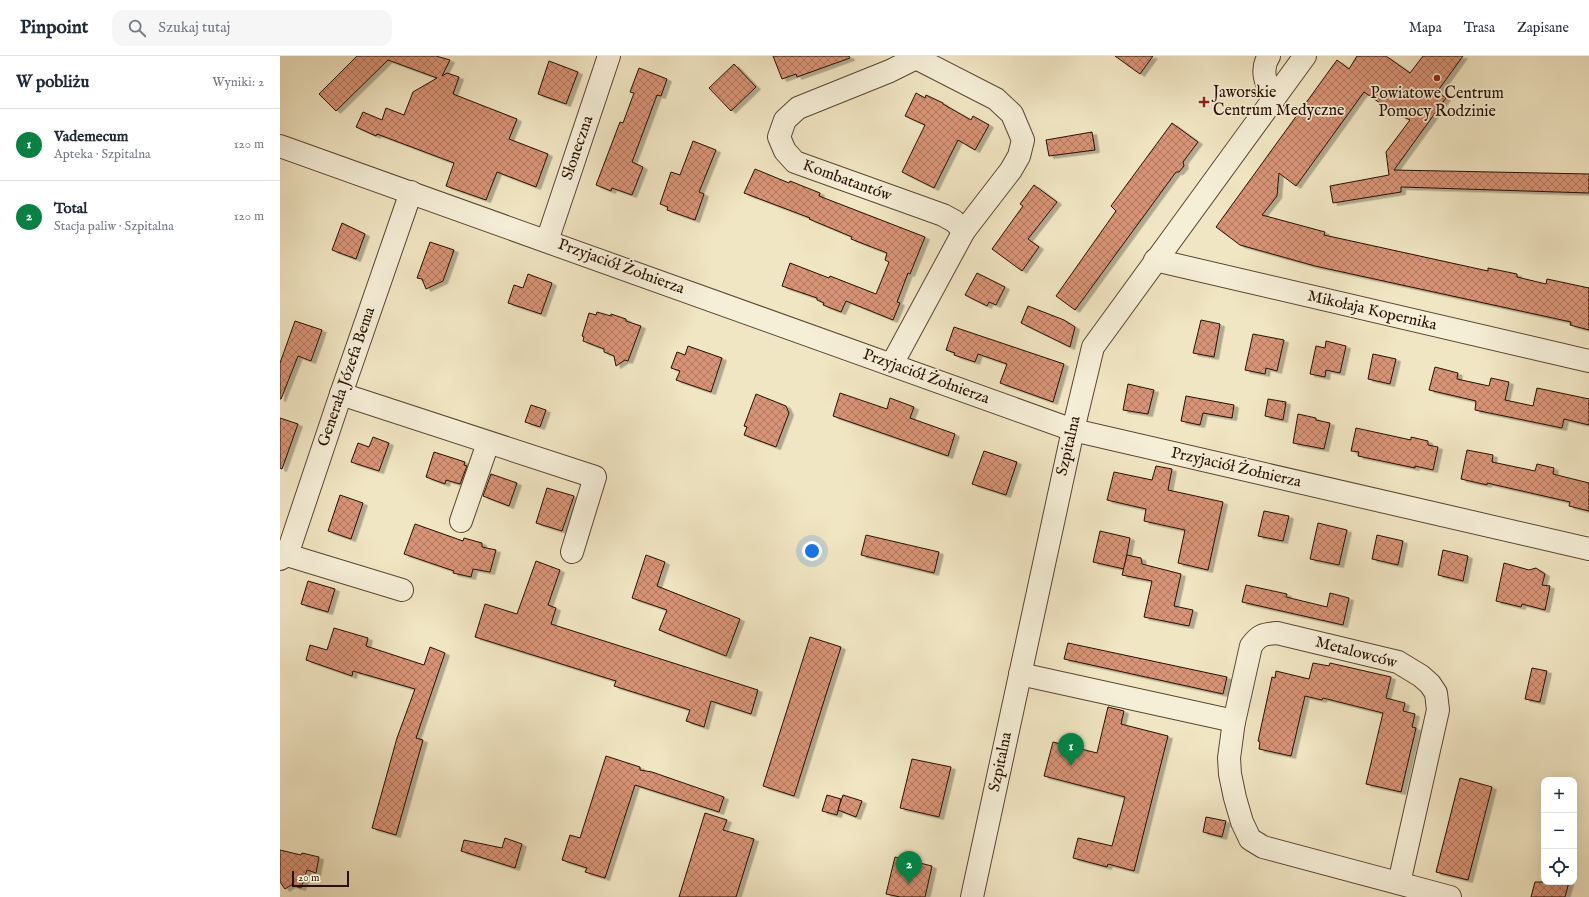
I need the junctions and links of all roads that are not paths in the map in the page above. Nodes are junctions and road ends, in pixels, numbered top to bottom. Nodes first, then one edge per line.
1 (609, 56) edge
2 (1269, 56) edge
3 (1305, 56) edge
4 (916, 57) edge
5 (1274, 99) junction
6 (280, 146) edge
7 (411, 192) junction
8 (964, 231) junction
9 (547, 241) junction
10 (1155, 260) junction
11 (1589, 361) edge
12 (892, 364) junction
13 (341, 394) junction
14 (1072, 430) junction
15 (488, 442) junction
16 (461, 520) dead end
17 (1589, 549) edge
18 (572, 552) dead end
19 (284, 557) edge
20 (402, 590) dead end
21 (1020, 674) junction
22 (1234, 722) junction
23 (1399, 883) junction
24 (972, 897) edge
25 (1450, 897) edge

1 - 9 street, Słoneczna
2 - 5 street
3 - 5 street, Szpitalna
4 - 8 street, Kombatantów
4 - 8 street, Kombatantów
5 - 10 street, Szpitalna
6 - 7 street, Przyjaciół Żołnierza
7 - 9 street, Przyjaciół Żołnierza
7 - 13 street, Generała Józefa Bema
8 - 12 street, Kombatantów
9 - 12 street, Przyjaciół Żołnierza
10 - 11 street, Mikołaja Kopernika
10 - 14 street, Szpitalna
12 - 14 street, Przyjaciół Żołnierza
13 - 15 street
13 - 19 street, Generała Józefa Bema
14 - 17 street, Przyjaciół Żołnierza
14 - 21 street, Szpitalna
15 - 16 street
15 - 18 street
19 - 20 street
21 - 22 street
21 - 24 street, Szpitalna
22 - 23 street, Metalowców
22 - 23 street, Metalowców
23 - 25 street, Metalowców

